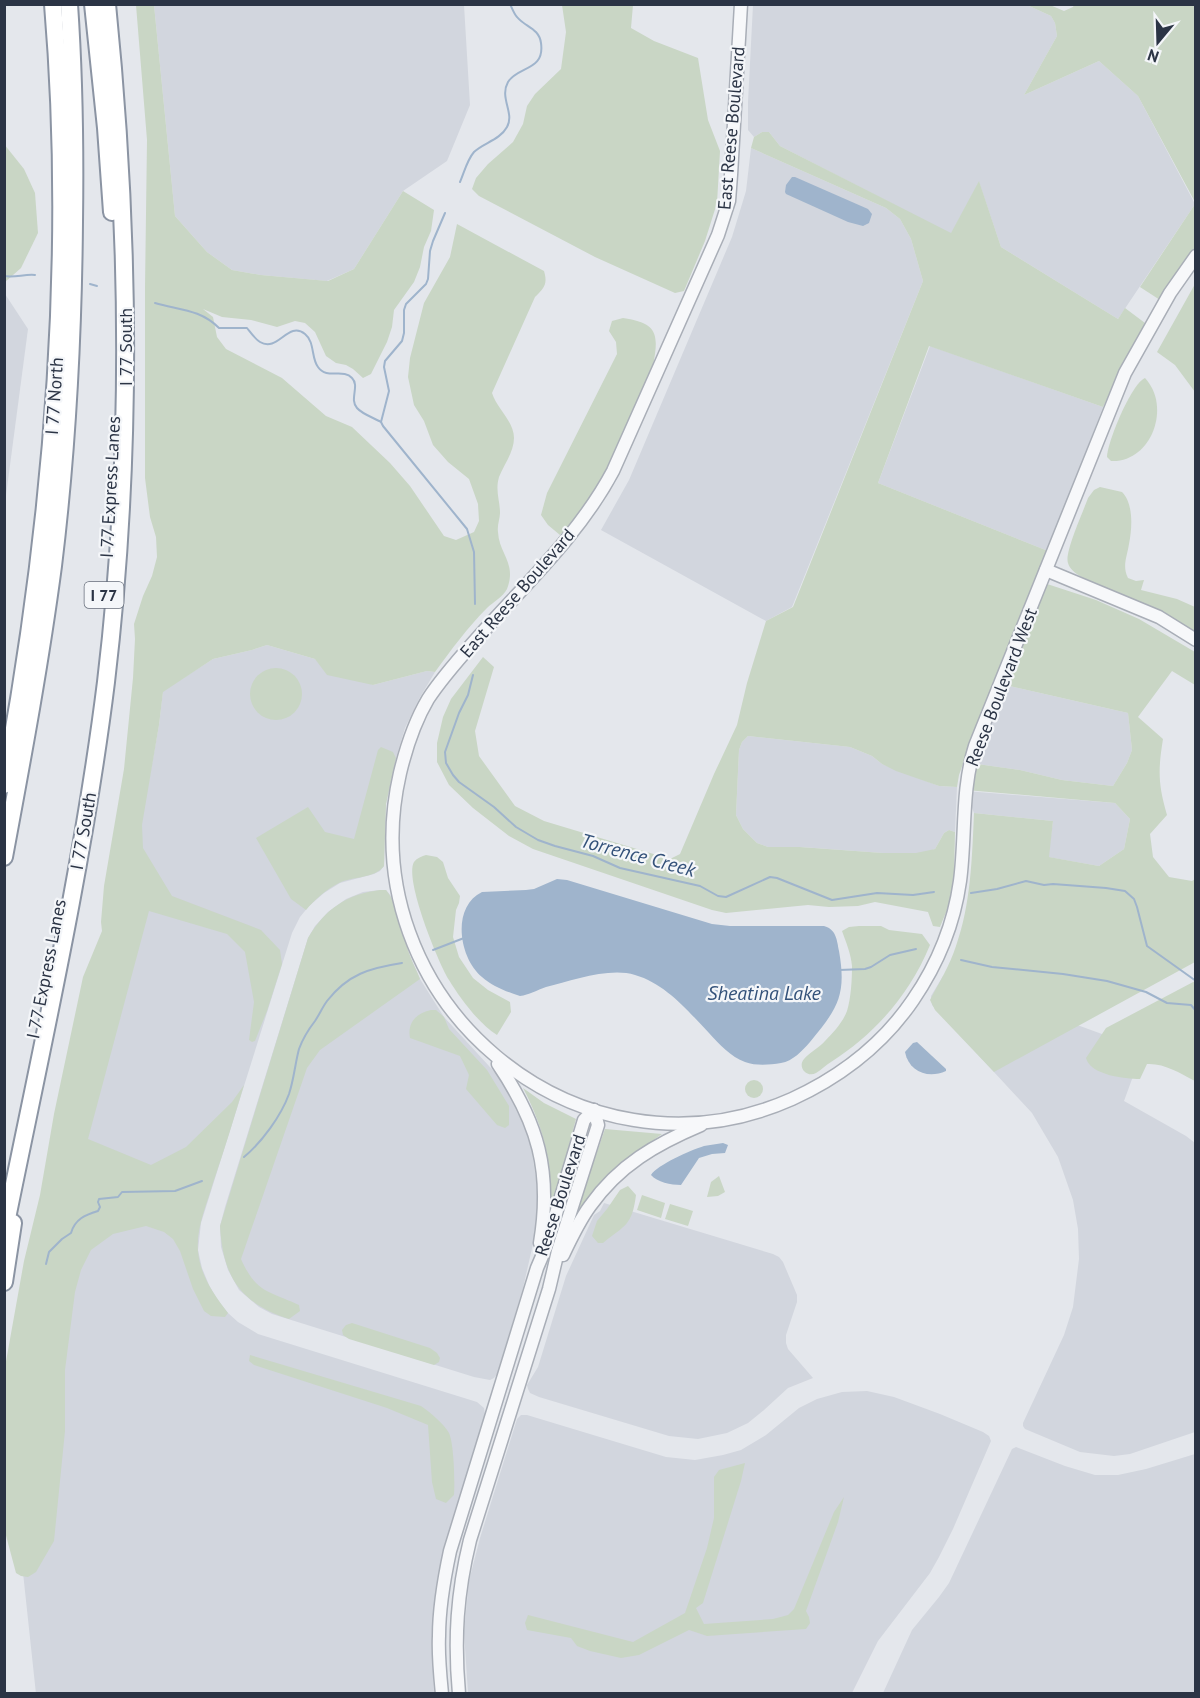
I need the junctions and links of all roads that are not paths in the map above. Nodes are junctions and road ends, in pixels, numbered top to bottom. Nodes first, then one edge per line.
1 (53, 4) edge
2 (69, 4) edge
3 (93, 4) edge
4 (107, 4) edge
5 (741, 4) edge
6 (1196, 256) edge
7 (1046, 570) junction
8 (1196, 640) edge
9 (4, 785) edge
10 (4, 857) edge
11 (492, 1054) junction
12 (594, 1110) junction
13 (28, 1117) junction
14 (710, 1121) junction
15 (4, 1179) edge
16 (4, 1233) edge
17 (537, 1268) junction
18 (4, 1282) edge
19 (549, 1289) junction
20 (442, 1694) edge
21 (459, 1694) edge

1 - 9 highway, I 77 North
2 - 10 highway
3 - 15 highway, I 77 Express Lanes / I 77
4 - 13 highway, I 77 South / I 77
5 - 11 street, East Reese Boulevard
6 - 7 street, Reese Boulevard West
7 - 8 street
7 - 14 street, Reese Boulevard West
11 - 12 street, East Reese Boulevard
11 - 17 street
12 - 14 street, Reese Boulevard West
12 - 17 street, Reese Boulevard
12 - 19 street, Reese Boulevard
13 - 16 highway, I 77
13 - 18 highway
14 - 19 street
17 - 20 street, Reese Boulevard
19 - 21 street, Reese Boulevard

